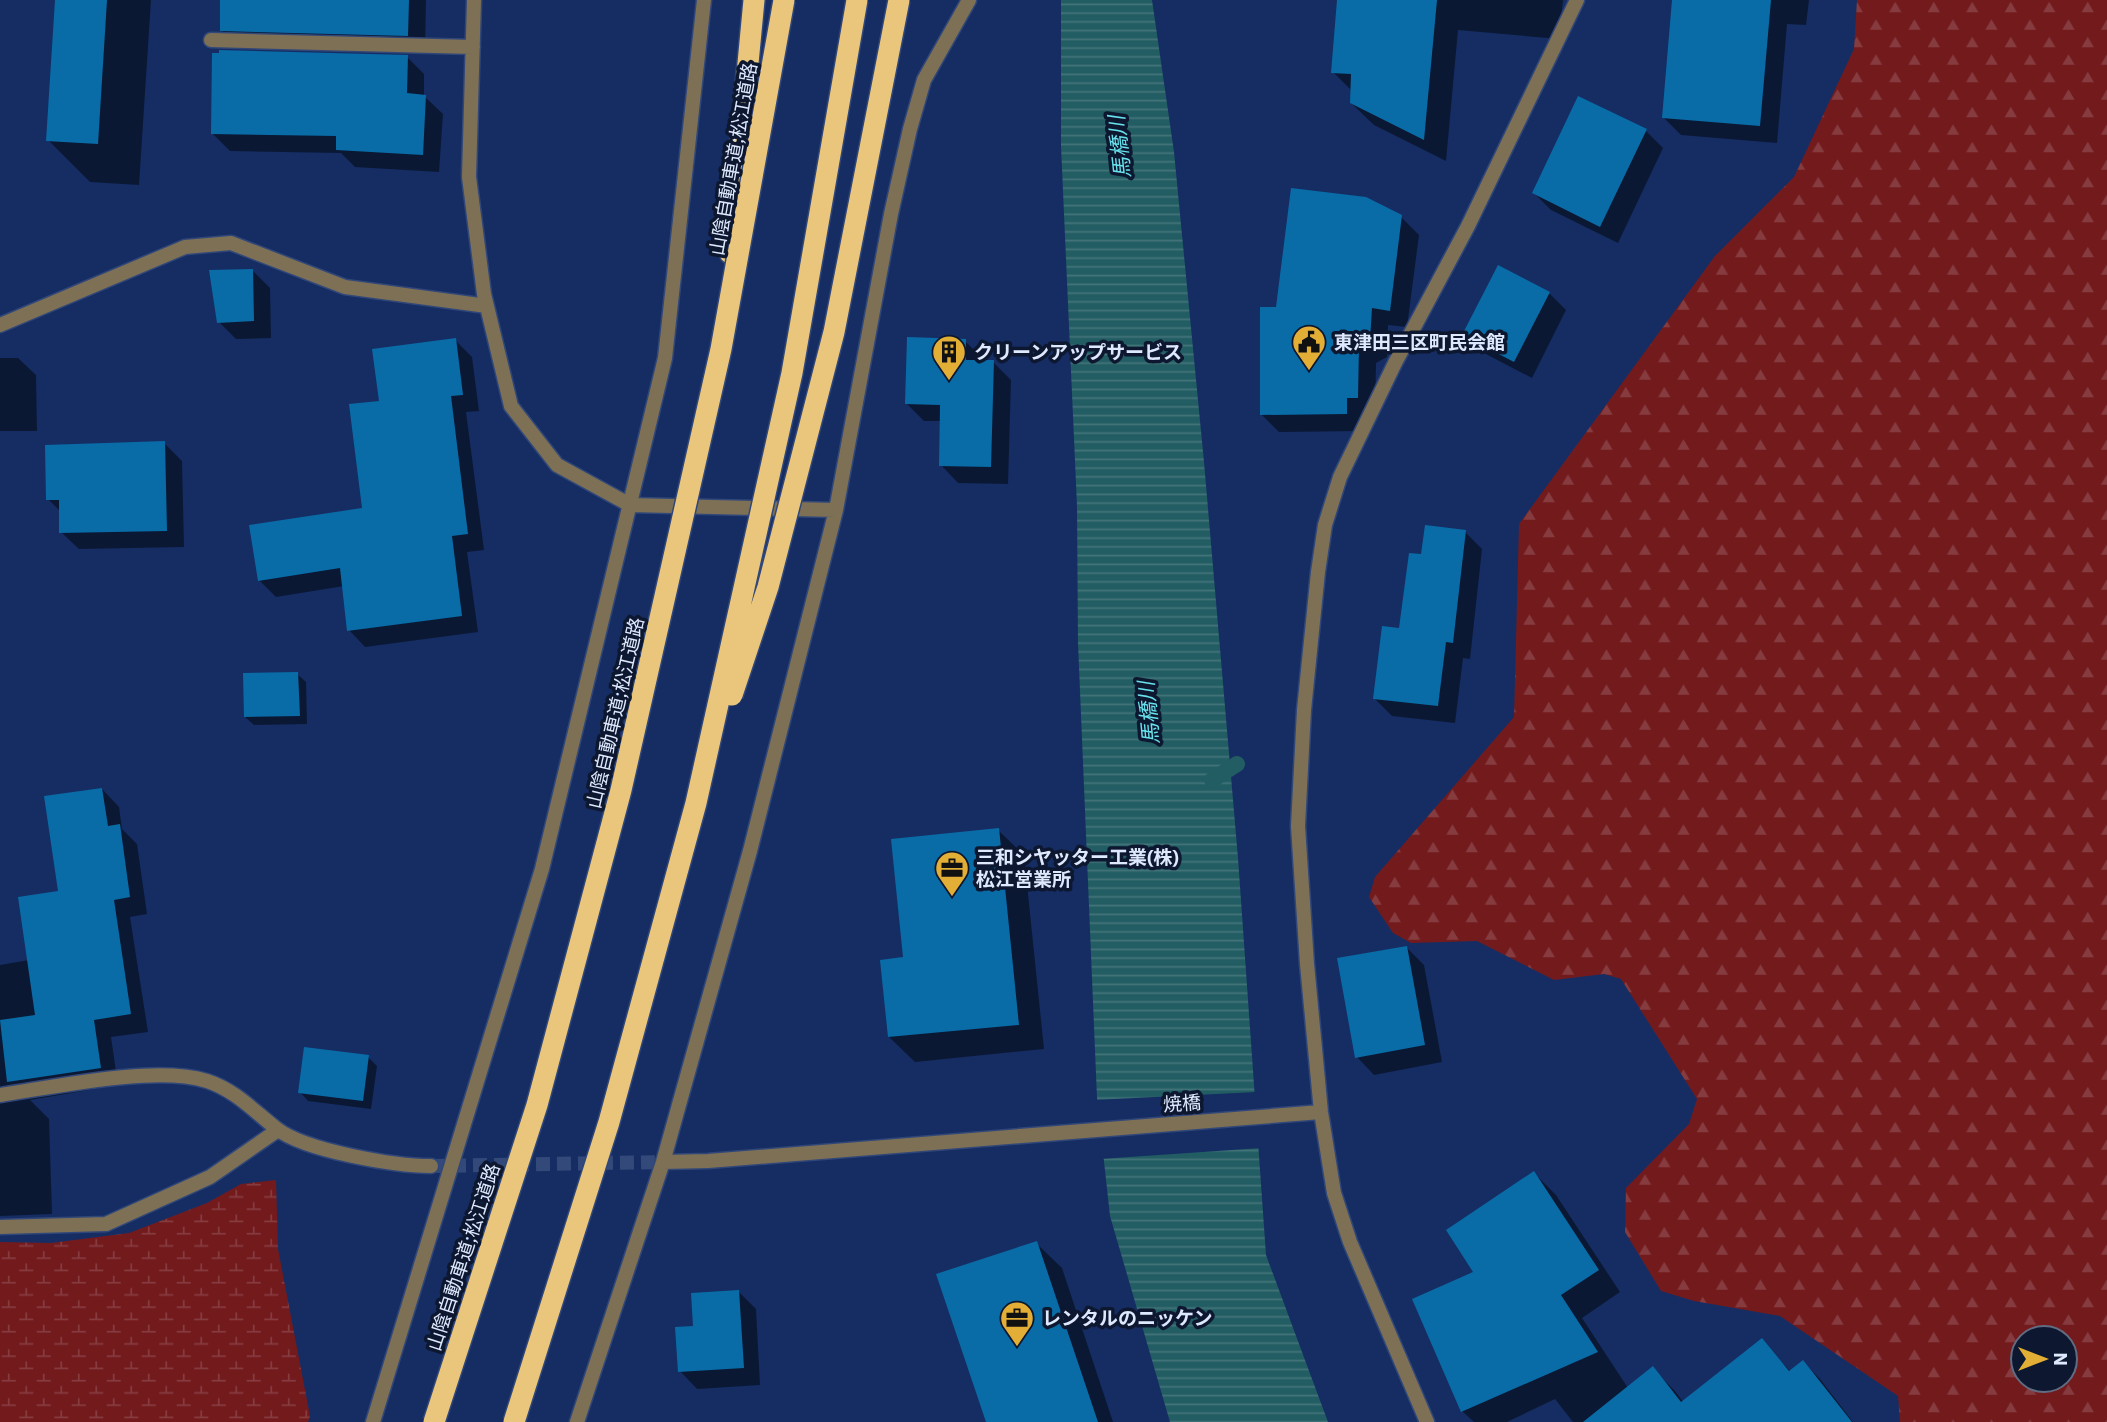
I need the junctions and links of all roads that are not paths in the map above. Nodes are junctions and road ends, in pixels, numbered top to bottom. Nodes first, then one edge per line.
1 (474, 0) edge
2 (704, 0) edge
3 (754, 0) edge
4 (784, 0) edge
5 (857, 0) edge
6 (900, 0) edge
7 (968, 0) edge
8 (1577, 0) edge
9 (211, 40) dead end
10 (473, 47) junction
11 (487, 306) junction
12 (0, 325) edge
13 (721, 349) junction
14 (630, 505) junction
15 (836, 510) junction
16 (696, 803) junction
17 (0, 1095) edge
18 (1321, 1112) junction
19 (278, 1130) junction
20 (663, 1162) junction
21 (431, 1166) tunnel mouth
22 (0, 1227) edge
23 (373, 1422) edge
24 (434, 1422) edge
25 (513, 1422) edge
26 (577, 1422) edge
27 (1427, 1422) edge

1 - 10 street
2 - 14 street
3 - 13 highway, bridge
4 - 13 highway, 山陰自動車道;松江道路, bridge
5 - 16 highway, bridge
6 - 16 highway, bridge
7 - 15 street
8 - 18 street
9 - 10 street
10 - 11 street
11 - 12 street
11 - 14 street
13 - 24 highway, 山陰自動車道;松江道路, bridge
14 - 15 street
14 - 23 street
15 - 20 street
16 - 25 highway, bridge
17 - 19 street
18 - 20 street, 焼橋
18 - 27 street
19 - 21 street
19 - 22 street
20 - 26 street

